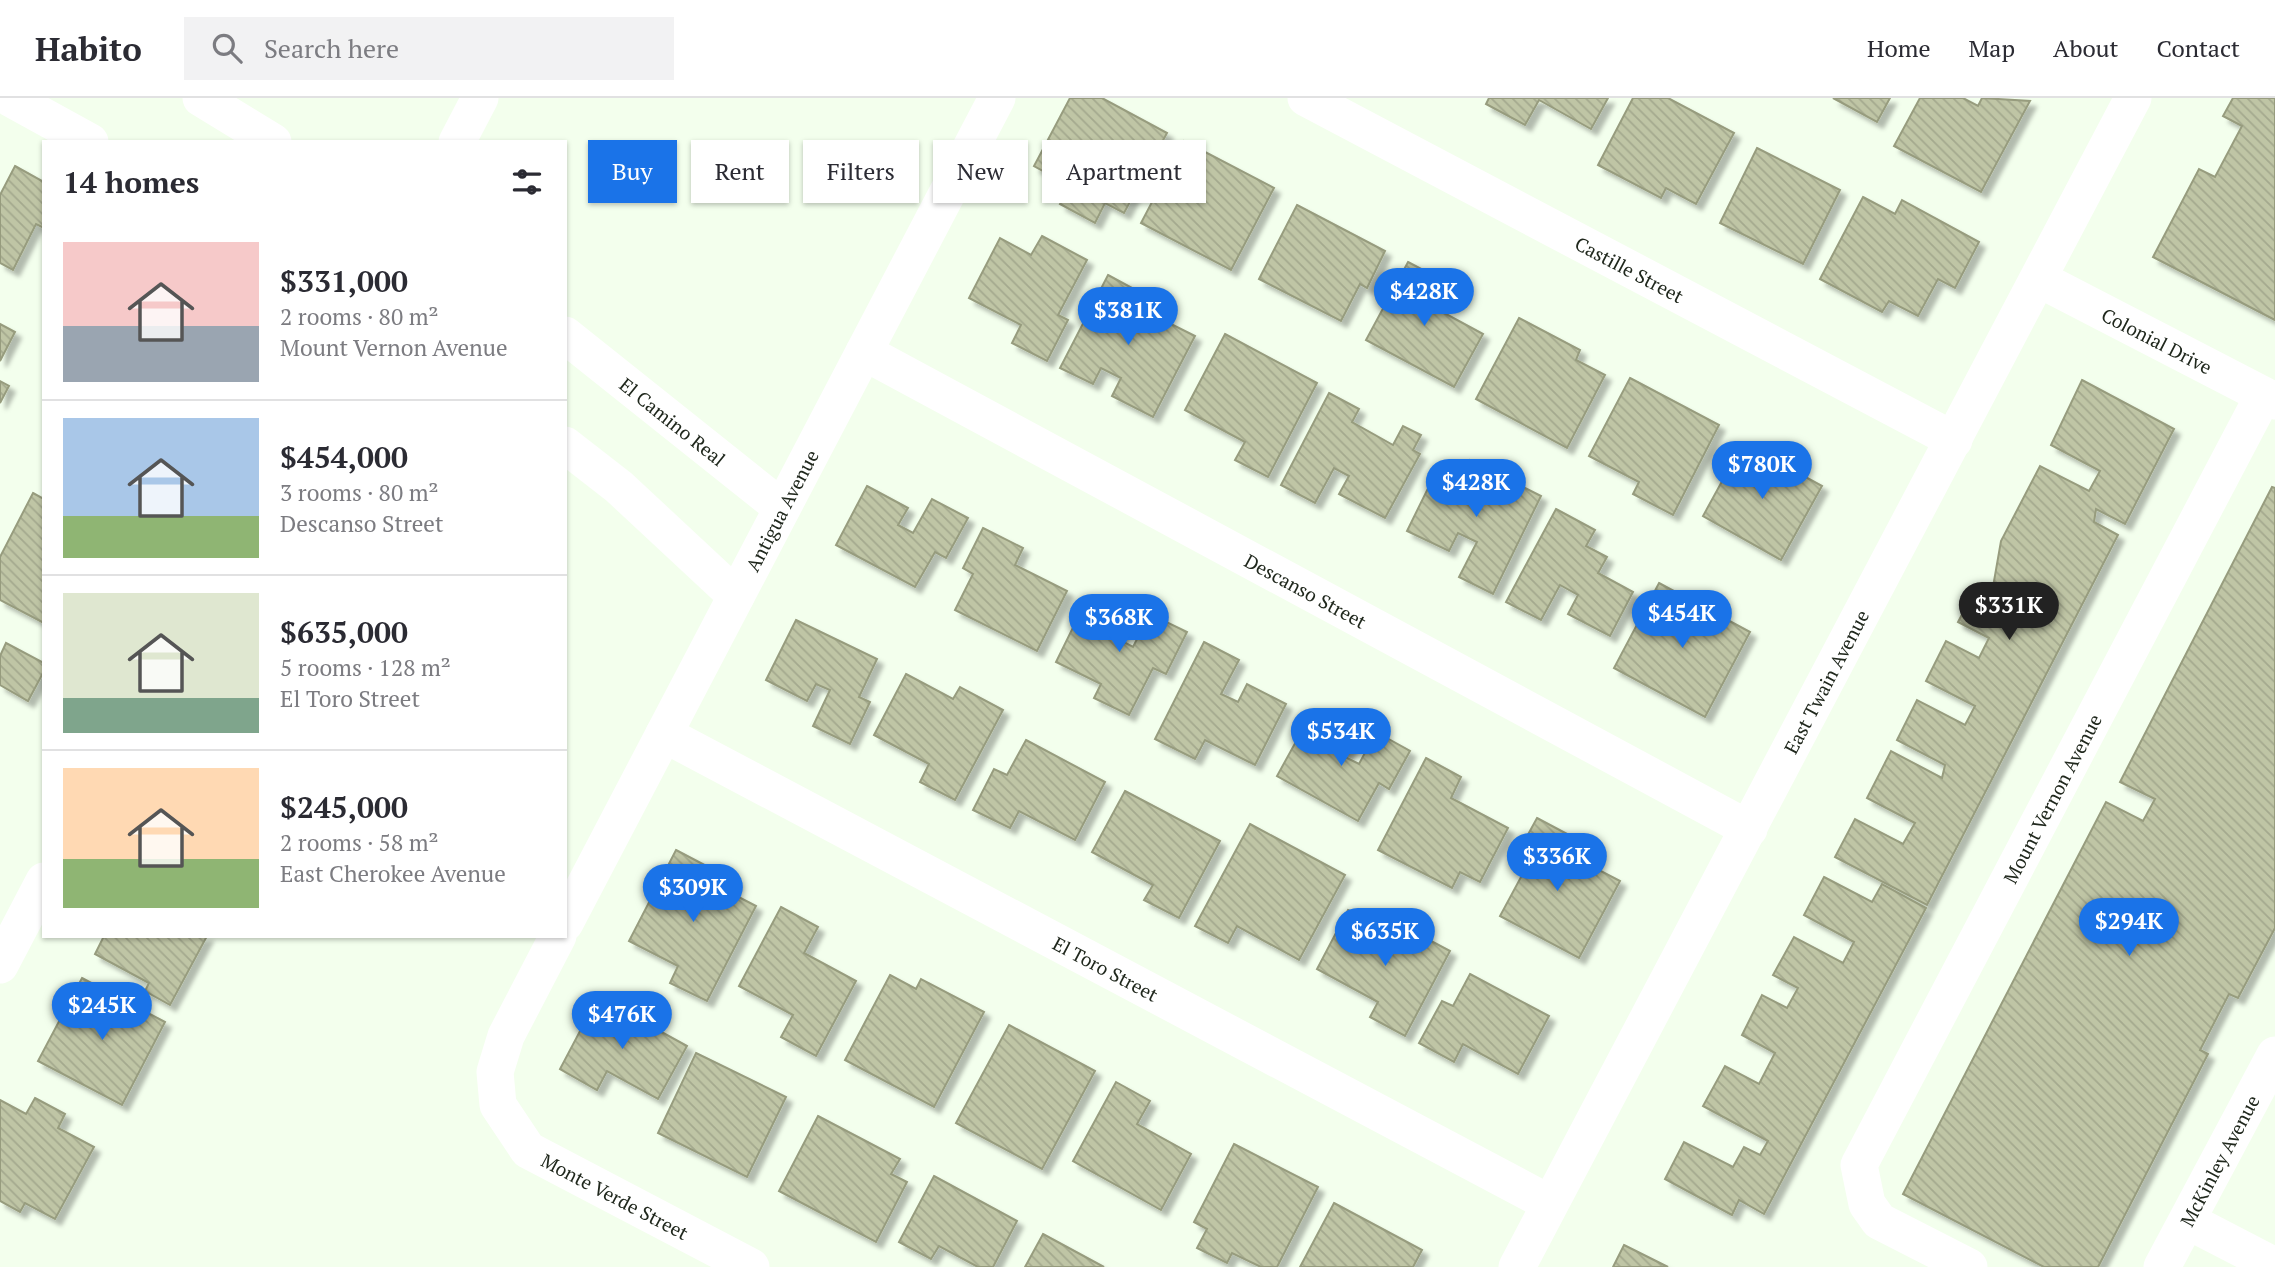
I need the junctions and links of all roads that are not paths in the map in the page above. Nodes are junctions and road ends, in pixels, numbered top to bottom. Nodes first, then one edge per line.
1 (10, 98) edge
2 (201, 98) edge
3 (480, 98) edge
4 (998, 98) edge
5 (1306, 98) edge
6 (2133, 98) edge
7 (86, 140) edge
8 (269, 140) edge
9 (458, 140) edge
10 (2039, 278) junction
11 (567, 337) edge
12 (864, 352) junction
13 (2269, 398) edge
14 (1954, 440) junction
15 (567, 447) edge
16 (782, 508) junction
17 (736, 596) junction
18 (664, 734) junction
19 (1749, 829) junction
20 (42, 885) edge
21 (567, 919) edge
22 (557, 938) edge
23 (0, 965) edge
24 (2275, 1055) edge
25 (1549, 1203) junction
26 (2188, 1221) junction
27 (2275, 1266) edge
28 (751, 1267) edge
29 (1517, 1267) edge
30 (1969, 1267) edge
31 (2162, 1267) edge

1 - 7 street
2 - 8 street
3 - 9 street
4 - 12 street, Antigua Avenue
5 - 14 street, Castille Street
6 - 10 street, East Twain Avenue
10 - 13 street, Colonial Drive
10 - 14 street, East Twain Avenue
11 - 16 street, El Camino Real
12 - 16 street, Antigua Avenue
12 - 19 street, Descanso Street
13 - 30 street, Mount Vernon Avenue
14 - 19 street, East Twain Avenue
15 - 17 street
16 - 17 street, Antigua Avenue
17 - 18 street, Antigua Avenue
18 - 21 street, Antigua Avenue
18 - 25 street, El Toro Street
19 - 25 street, East Twain Avenue
20 - 23 street
22 - 28 street, Monte Verde Street
24 - 26 street, McKinley Avenue
25 - 29 street, East Twain Avenue
26 - 27 street
26 - 31 street, McKinley Avenue

